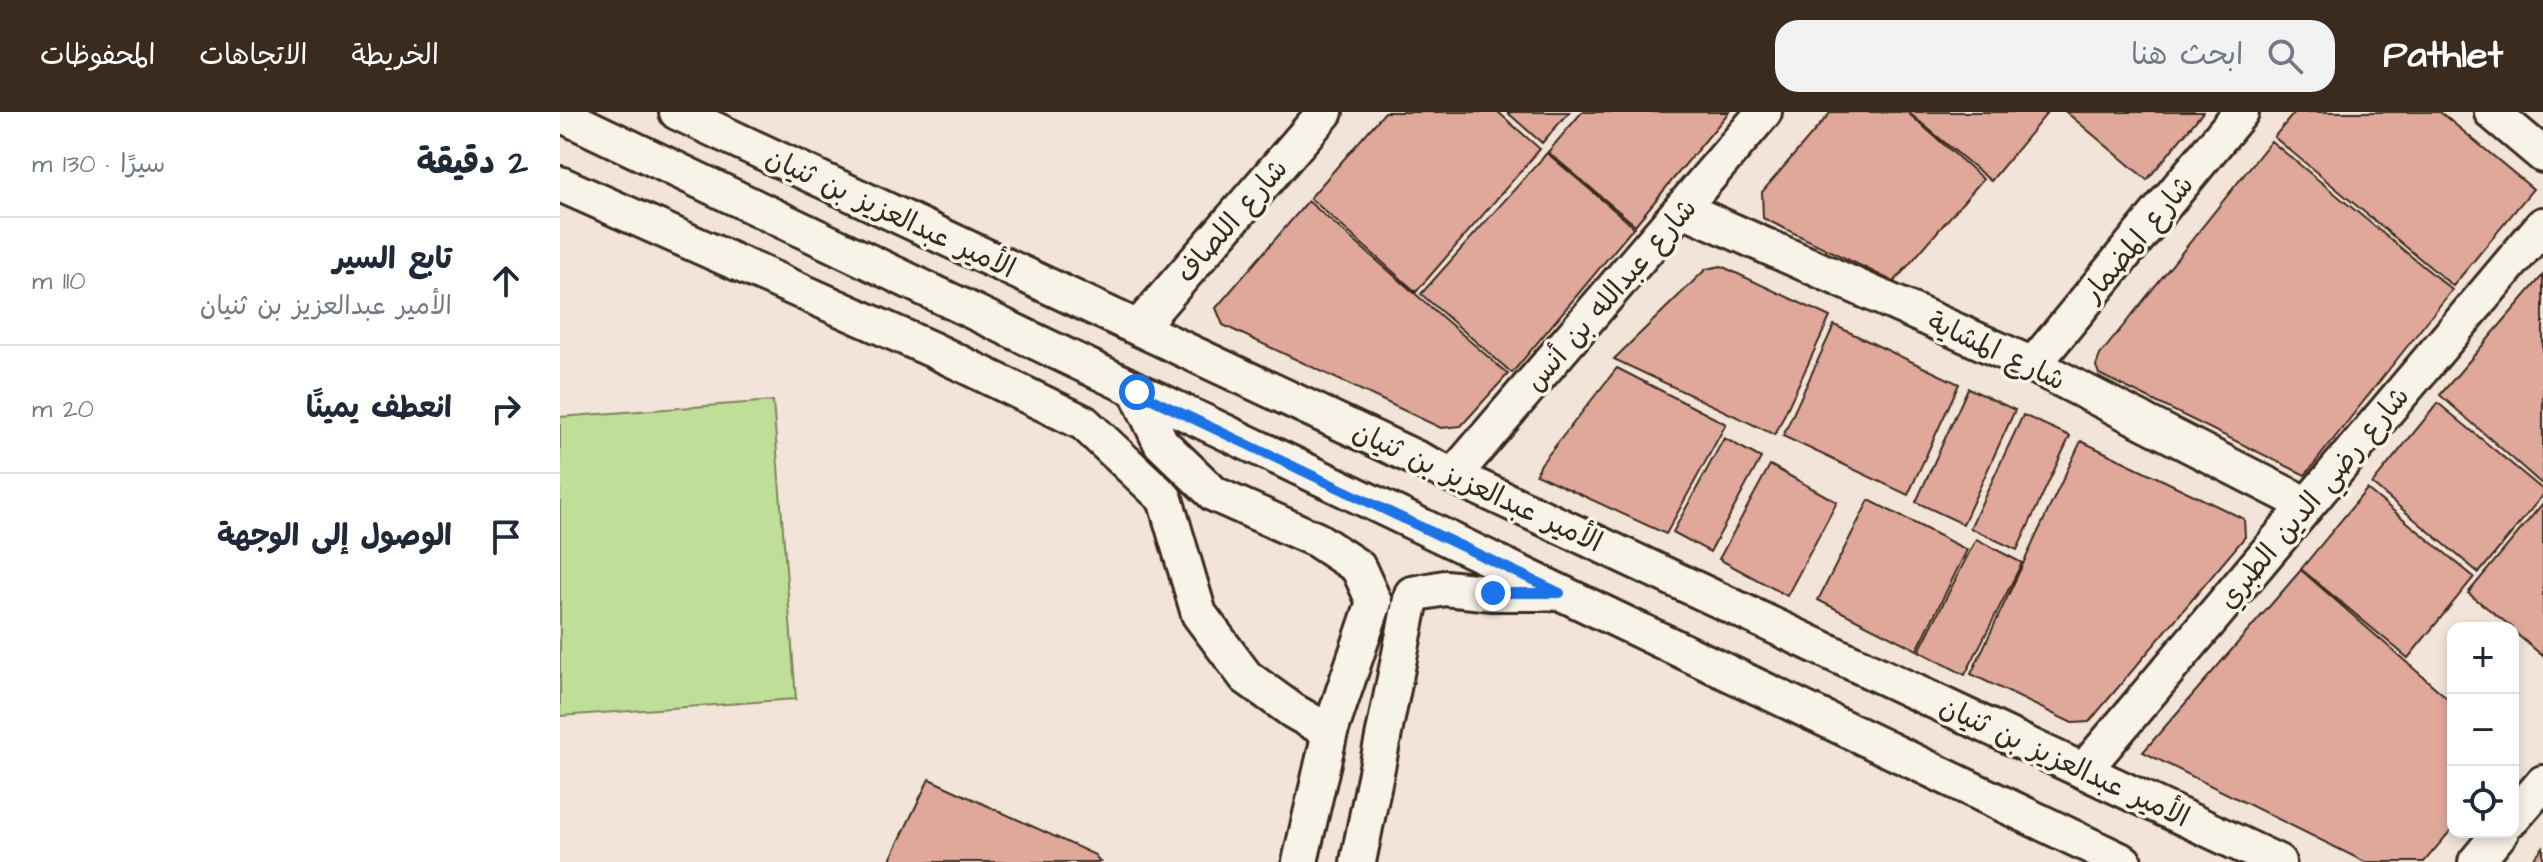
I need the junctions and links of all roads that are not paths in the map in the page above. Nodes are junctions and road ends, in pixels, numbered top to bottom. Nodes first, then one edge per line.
1 (677, 112) edge
2 (1764, 112) edge
3 (2241, 112) edge
4 (2492, 112) edge
5 (1321, 113) edge
6 (560, 114) edge
7 (2543, 155) edge
8 (560, 184) edge
9 (1683, 209) junction
10 (2543, 225) edge
11 (1138, 328) junction
12 (2033, 365) junction
13 (1137, 392) junction
14 (1454, 475) junction
15 (2305, 504) junction
16 (1560, 593) junction
17 (1329, 739) junction
18 (1377, 770) junction
19 (2084, 770) junction
20 (2543, 783) edge
21 (2519, 811) edge
22 (2496, 838) edge
23 (1300, 862) edge
24 (1358, 862) edge
25 (2124, 862) edge
26 (2278, 862) edge
27 (2476, 862) edge

1 - 11 street, الأمير عبدالعزيز بن ثنيان
2 - 9 street, شارع عبدالله بن أنس
3 - 12 street, شارع المضمار
4 - 7 street
5 - 11 street, شارع اللصاف
6 - 13 street, الأمير عبدالعزيز بن ثنيان
8 - 17 street
9 - 12 street, شارع المشاية
9 - 14 street, شارع عبدالله بن أنس
10 - 15 street, شارع رضي الدين الطبري
11 - 14 street, الأمير عبدالعزيز بن ثنيان
12 - 15 street, شارع المشاية
13 - 16 street, الأمير عبدالعزيز بن ثنيان
13 - 17 street
14 - 19 street, الأمير عبدالعزيز بن ثنيان
15 - 19 street, شارع رضي الدين الطبري
16 - 18 street
16 - 25 street, الأمير عبدالعزيز بن ثنيان
17 - 18 street
17 - 23 street
18 - 24 street
19 - 26 street, الأمير عبدالعزيز بن ثنيان
20 - 21 street
22 - 27 street

